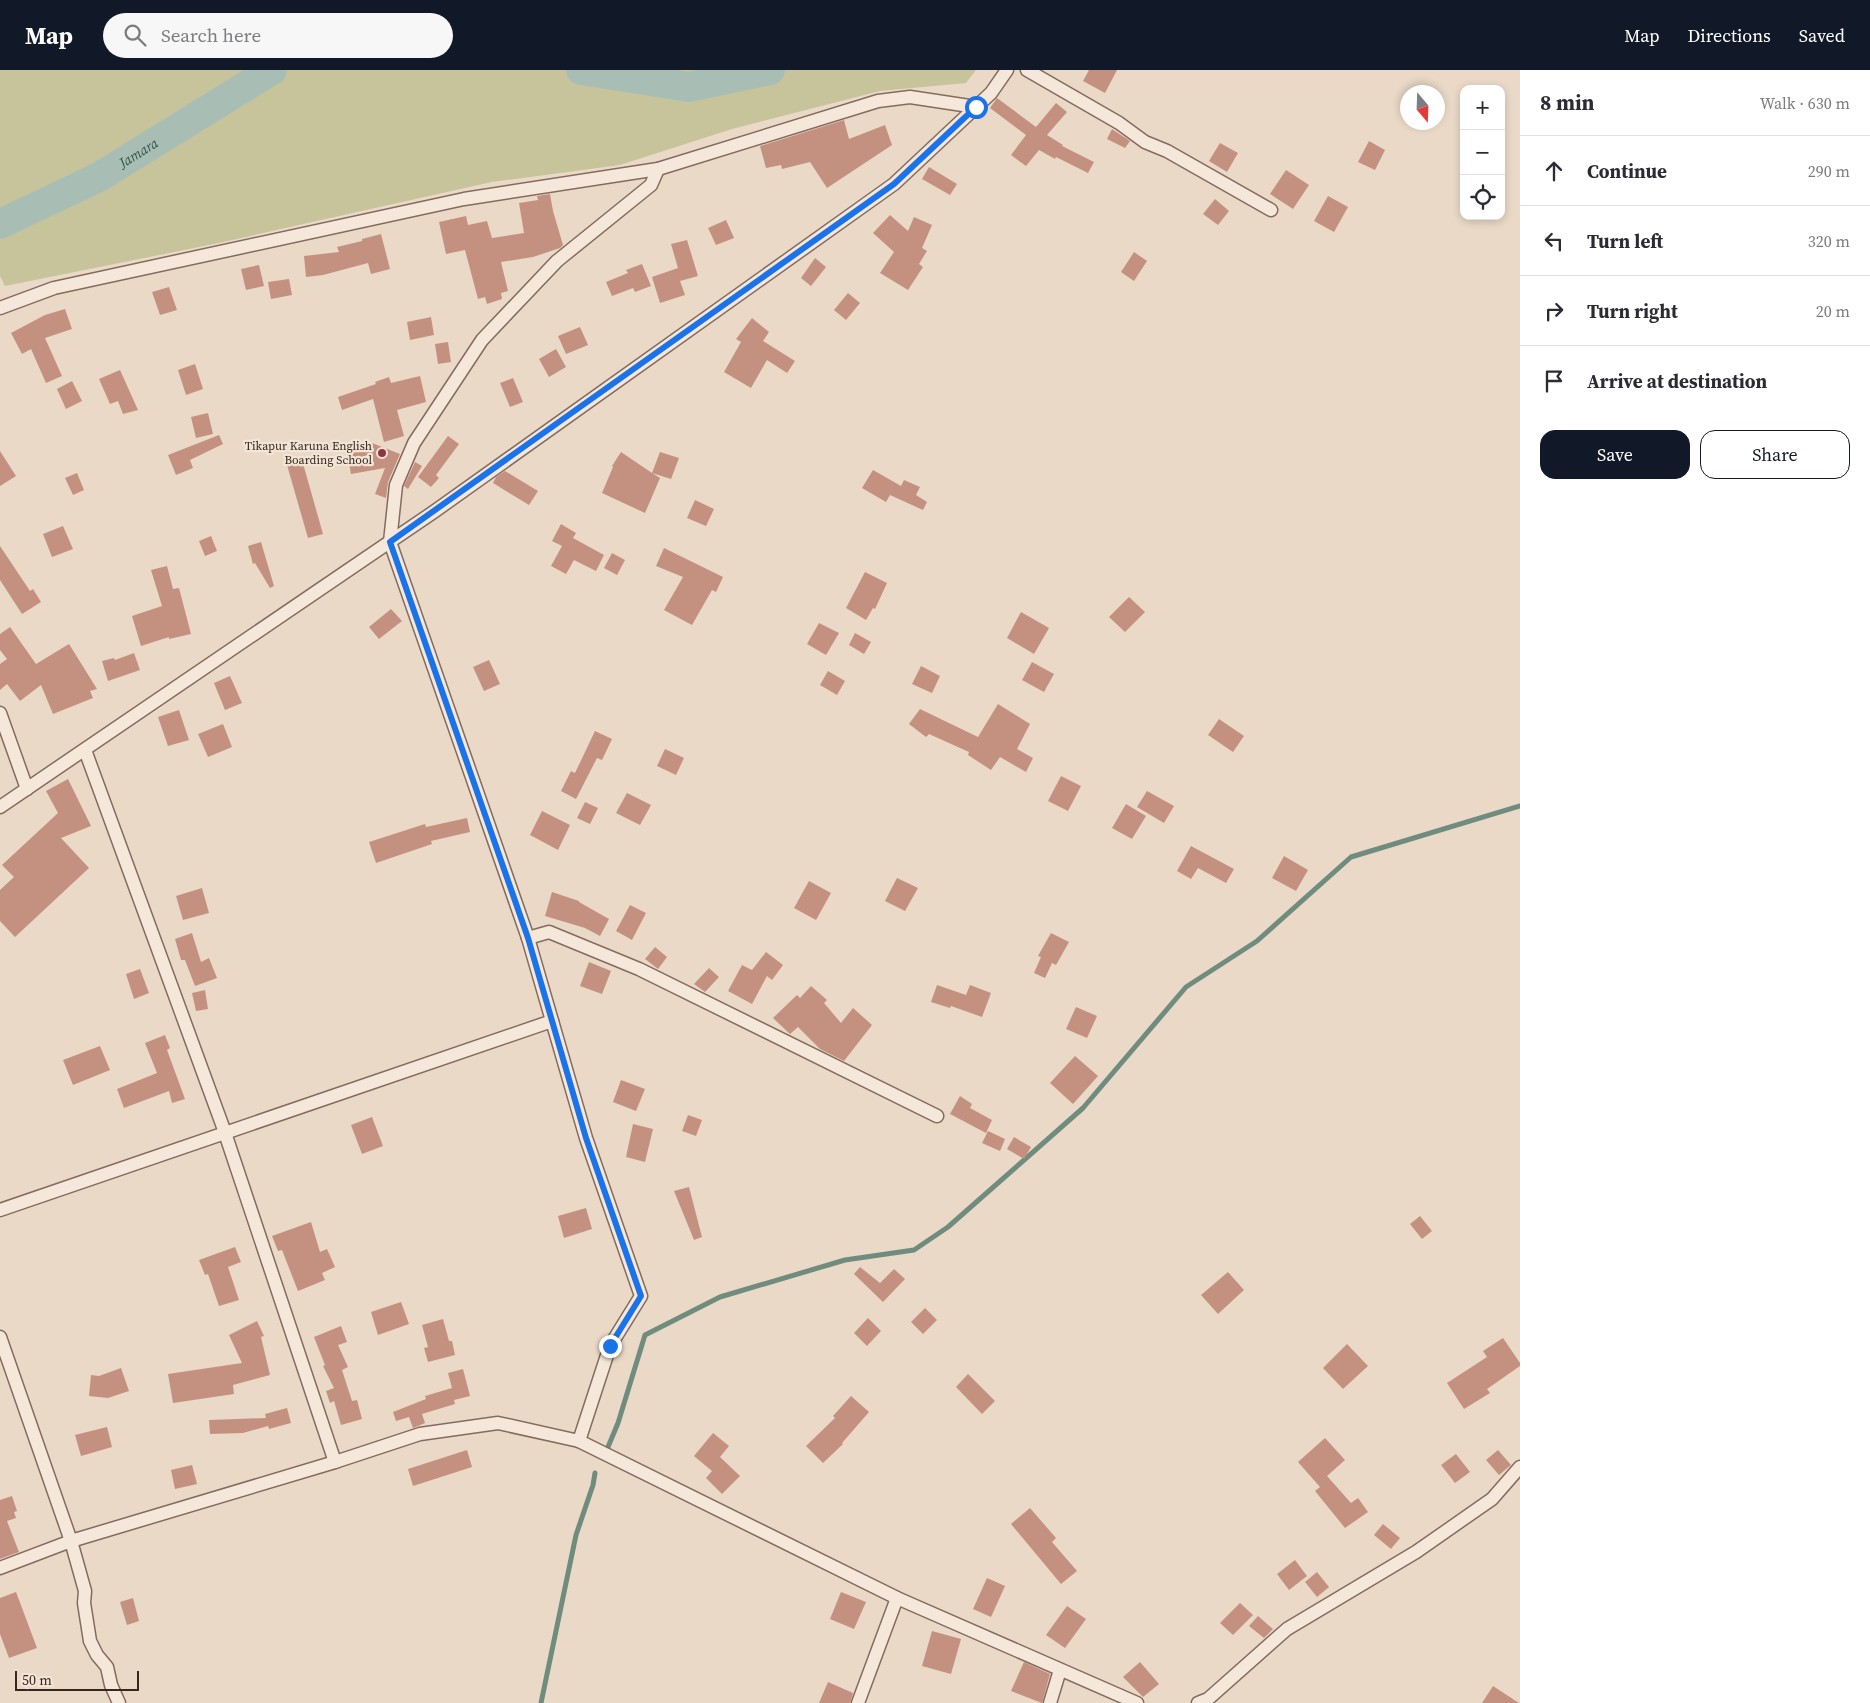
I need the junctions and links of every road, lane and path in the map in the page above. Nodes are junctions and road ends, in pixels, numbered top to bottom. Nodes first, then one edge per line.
1 (1007, 70) edge
2 (1027, 70) edge
3 (976, 107) junction
4 (658, 169) junction
5 (1271, 210) dead end
6 (0, 308) edge
7 (390, 542) junction
8 (0, 713) edge
9 (85, 750) junction
10 (27, 789) junction
11 (0, 807) edge
12 (528, 938) junction
13 (552, 1021) junction
14 (936, 1116) dead end
15 (225, 1133) junction
16 (0, 1210) edge
17 (0, 1337) edge
18 (579, 1441) junction
19 (335, 1462) junction
20 (1520, 1467) edge
21 (71, 1542) junction
22 (0, 1568) edge
23 (897, 1598) junction
24 (1060, 1670) junction
25 (119, 1703) edge
26 (858, 1703) edge
27 (1050, 1703) edge
28 (1137, 1703) edge
29 (1198, 1703) edge

1 - 3 street
2 - 5 street
3 - 4 street
3 - 7 street
4 - 6 street
4 - 7 street
7 - 9 street
7 - 12 street
8 - 10 street
9 - 10 street
9 - 15 street
10 - 11 street
12 - 13 street
12 - 14 street
13 - 15 street
13 - 18 street
15 - 16 street
15 - 19 street
17 - 21 street
18 - 19 street
18 - 23 street
19 - 21 street
20 - 29 street
21 - 22 street
21 - 25 street
23 - 24 street
23 - 26 street
24 - 27 street
24 - 28 street

